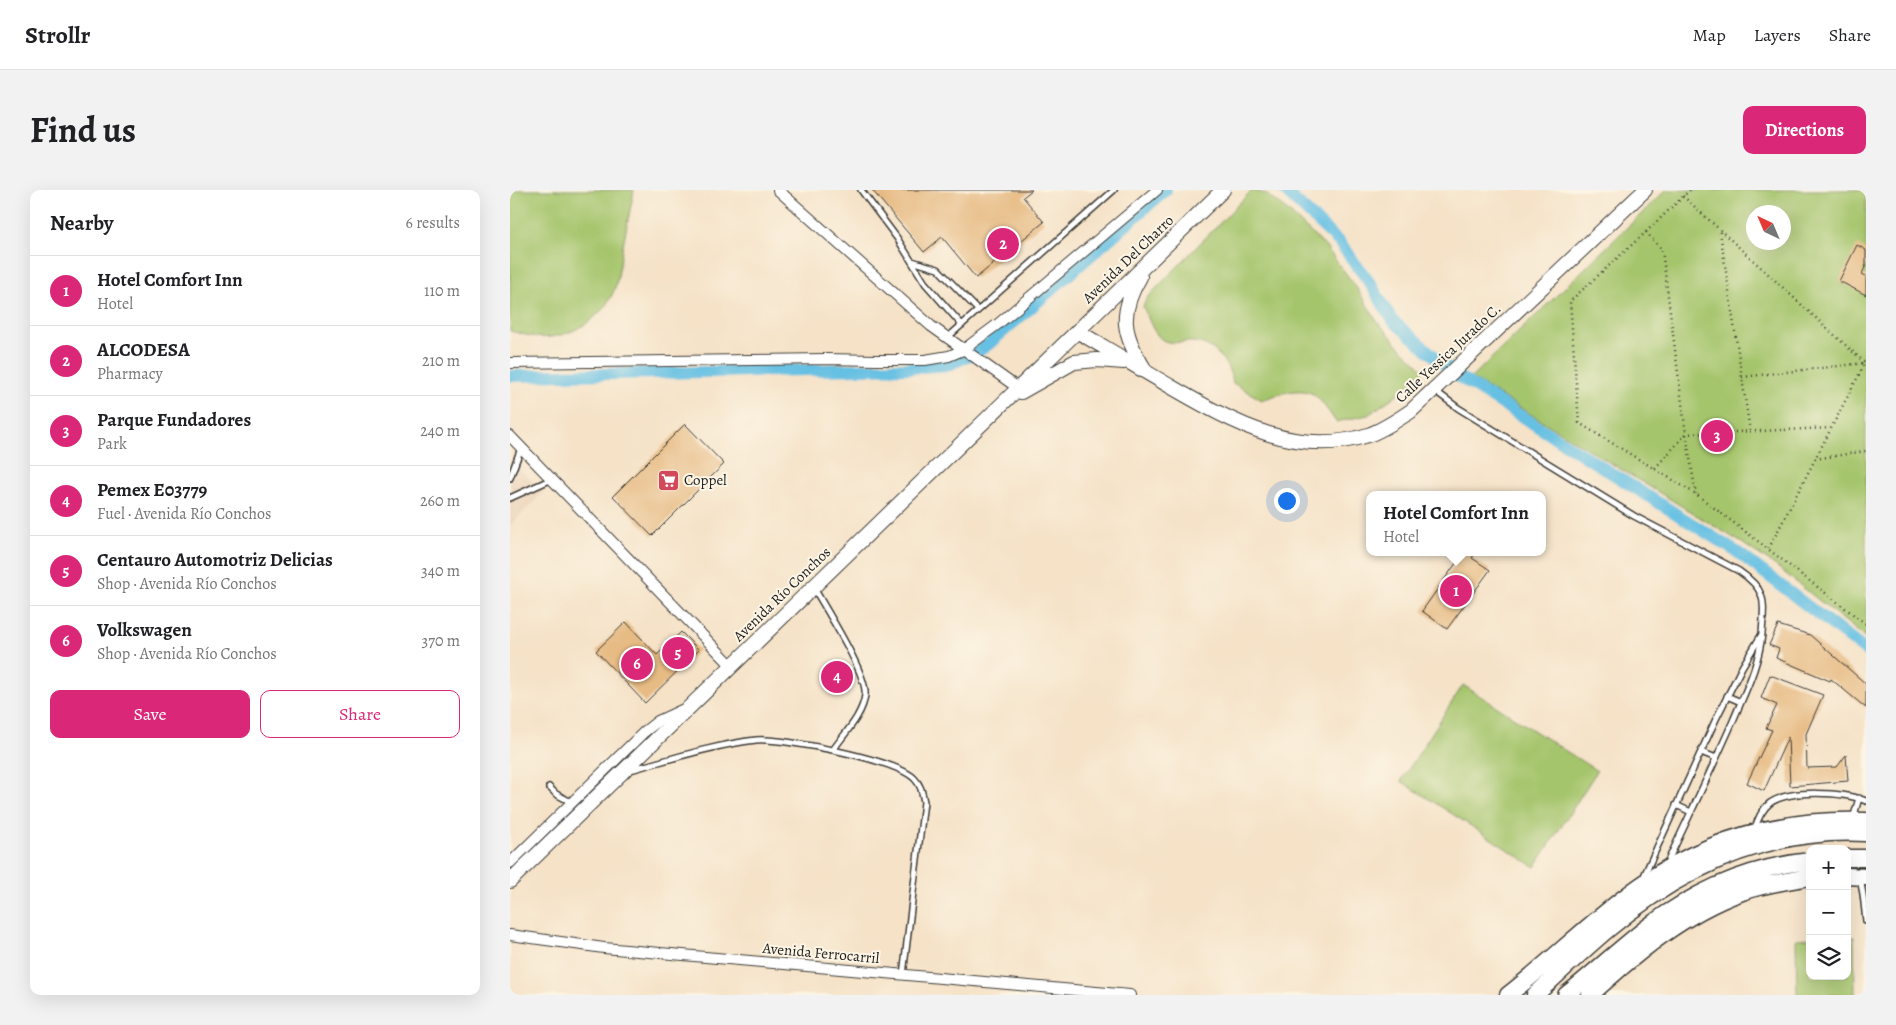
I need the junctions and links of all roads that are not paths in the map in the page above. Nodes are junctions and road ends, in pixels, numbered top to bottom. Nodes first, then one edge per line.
1 (778, 190) edge
2 (861, 190) edge
3 (1114, 190) edge
4 (1157, 190) edge
5 (1223, 190) edge
6 (1644, 190) edge
7 (912, 261) junction
8 (1148, 263) junction
9 (978, 310) junction
10 (962, 325) junction
11 (1077, 331) junction
12 (946, 338) junction
13 (963, 350) junction
14 (1129, 362) junction
15 (510, 363) edge
16 (1147, 372) junction
17 (1018, 388) junction
18 (1434, 390) junction
19 (1005, 400) junction
20 (510, 436) edge
21 (521, 447) junction
22 (510, 478) edge
23 (552, 479) junction
24 (510, 498) edge
25 (813, 587) junction
26 (1762, 634) junction
27 (732, 666) junction
28 (1727, 696) junction
29 (1741, 702) junction
30 (691, 705) junction
31 (833, 750) junction
32 (1701, 752) junction
33 (1716, 758) junction
34 (623, 772) junction
35 (549, 787) dead end
36 (1860, 798) junction
37 (1866, 800) edge
38 (572, 803) junction
39 (1676, 805) junction
40 (1691, 812) junction
41 (1859, 820) edge
42 (1753, 832) junction
43 (1866, 833) edge
44 (1851, 858) edge
45 (1866, 858) edge
46 (1806, 862) edge
47 (510, 863) edge
48 (1663, 871) junction
49 (1857, 876) edge
50 (1806, 878) edge
51 (510, 881) edge
52 (1640, 886) junction
53 (1866, 921) edge
54 (510, 935) edge
55 (903, 975) junction
56 (1528, 990) edge
57 (1130, 995) edge
58 (1508, 995) edge
59 (1566, 995) edge
60 (1590, 995) edge

1 - 12 street
2 - 7 lane
3 - 9 lane
4 - 13 street
5 - 8 main road, Avenida Del Charro
6 - 18 main road, Calle Yessica Jurado C.
7 - 9 lane
7 - 10 lane
8 - 11 main road, Avenida Del Charro
8 - 16 main road
9 - 10 lane
10 - 12 lane
11 - 14 main road, Calle Yessica Jurado C.
11 - 17 main road, Avenida Río Conchos
12 - 13 street
13 - 15 street
13 - 17 street
14 - 16 main road, Calle Yessica Jurado C.
14 - 19 main road
16 - 18 main road, Calle Yessica Jurado C.
17 - 19 main road, Avenida Río Conchos
18 - 26 lane
19 - 25 main road, Avenida Río Conchos
20 - 21 street
21 - 22 lane
21 - 23 street
23 - 24 lane
23 - 27 street
25 - 27 main road, Avenida Río Conchos
25 - 31 lane
26 - 28 lane
26 - 29 lane
27 - 30 main road, Avenida Río Conchos
28 - 29 lane
28 - 32 lane
29 - 33 lane
30 - 34 main road, Avenida Río Conchos
30 - 38 street
31 - 34 lane
31 - 55 lane
32 - 33 lane
32 - 39 lane
33 - 40 lane
34 - 51 main road, Avenida Río Conchos
35 - 38 lane
36 - 37 lane
36 - 41 lane
36 - 42 lane
38 - 47 street
39 - 40 lane
39 - 52 lane
40 - 48 lane
41 - 42 main road
42 - 48 main road
43 - 56 main road
44 - 45 main road
46 - 59 main road
48 - 52 main road
49 - 53 lane
50 - 60 main road
52 - 56 main road
54 - 55 street, Avenida Ferrocarril
55 - 57 street, Avenida Ferrocarril
56 - 58 main road

